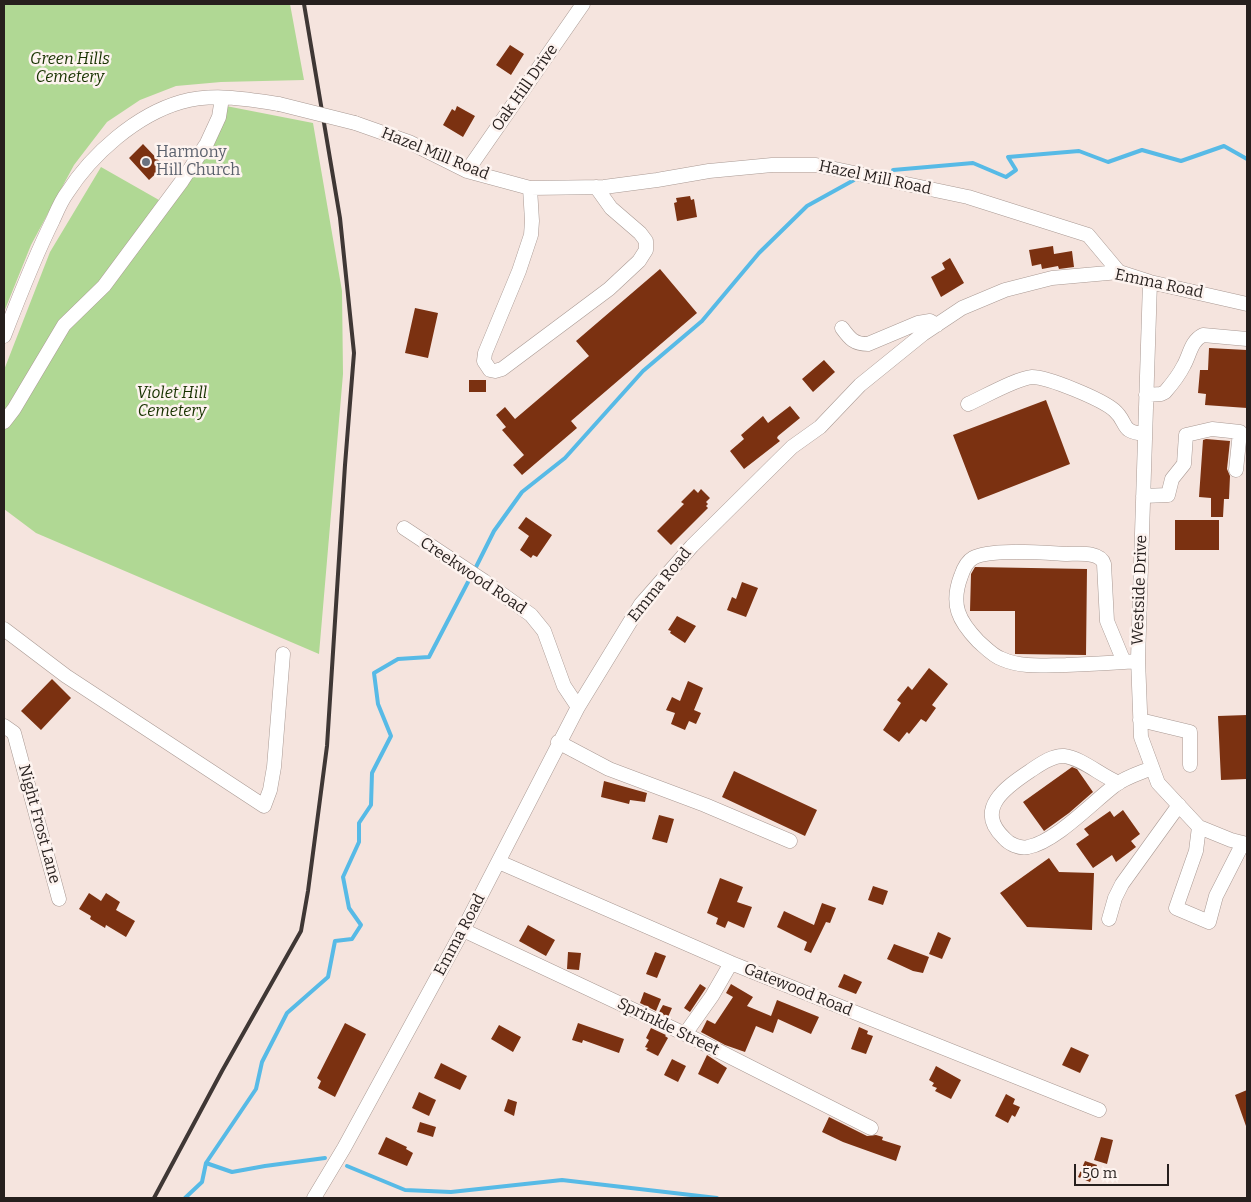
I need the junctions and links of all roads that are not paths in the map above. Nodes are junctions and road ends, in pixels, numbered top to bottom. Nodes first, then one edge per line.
1 (583, 4) edge
2 (222, 98) junction
3 (468, 172) junction
4 (596, 187) junction
5 (530, 188) junction
6 (1118, 272) junction
7 (1150, 282) junction
8 (1247, 304) edge
9 (937, 325) junction
10 (842, 328) dead end
11 (4, 336) edge
12 (1247, 339) edge
13 (1146, 395) junction
14 (968, 404) dead end
15 (4, 422) edge
16 (1146, 434) junction
17 (1236, 470) dead end
18 (1143, 496) junction
19 (404, 528) dead end
20 (4, 629) edge
21 (283, 654) dead end
22 (1131, 662) junction
23 (578, 707) junction
24 (1140, 720) junction
25 (4, 726) edge
26 (558, 742) junction
27 (1190, 765) dead end
28 (1152, 768) junction
29 (1119, 782) junction
30 (1179, 805) junction
31 (1199, 827) junction
32 (790, 841) dead end
33 (1245, 843) edge
34 (499, 862) junction
35 (59, 899) dead end
36 (1109, 919) dead end
37 (463, 930) junction
38 (730, 963) junction
39 (685, 1034) junction
40 (1099, 1110) dead end
41 (871, 1128) dead end
42 (314, 1198) edge

1 - 3 street, Oak Hill Drive
2 - 3 street, Hazel Mill Road, bridge
2 - 11 street, Hazel Mill Road
2 - 15 street
3 - 5 street, Hazel Mill Road
4 - 5 street, Hazel Mill Road
4 - 5 street
4 - 6 street, Hazel Mill Road
6 - 7 street, Emma Road
6 - 9 street, Emma Road
7 - 8 street, Emma Road
7 - 13 street, Westside Drive
9 - 10 street
9 - 23 street, Emma Road
12 - 13 street
13 - 16 street, Westside Drive
14 - 16 street
16 - 18 street, Westside Drive
17 - 18 street
18 - 22 street, Westside Drive
19 - 23 street, Creekwood Road
20 - 21 street
22 - 22 street
22 - 24 street, Westside Drive
23 - 26 street, Emma Road
24 - 27 street
24 - 28 street, Westside Drive
25 - 35 street, Night Frost Lane
26 - 32 street
26 - 34 street, Emma Road
28 - 29 street
28 - 30 street, Westside Drive
29 - 29 street
30 - 31 street, Westside Drive
30 - 36 street
31 - 33 street, Westside Drive
31 - 33 street
34 - 37 street, Emma Road
34 - 38 street, Gatewood Road
37 - 39 street, Sprinkle Street
37 - 42 street, Emma Road
38 - 39 street
38 - 40 street, Gatewood Road
39 - 41 street, Sprinkle Street

